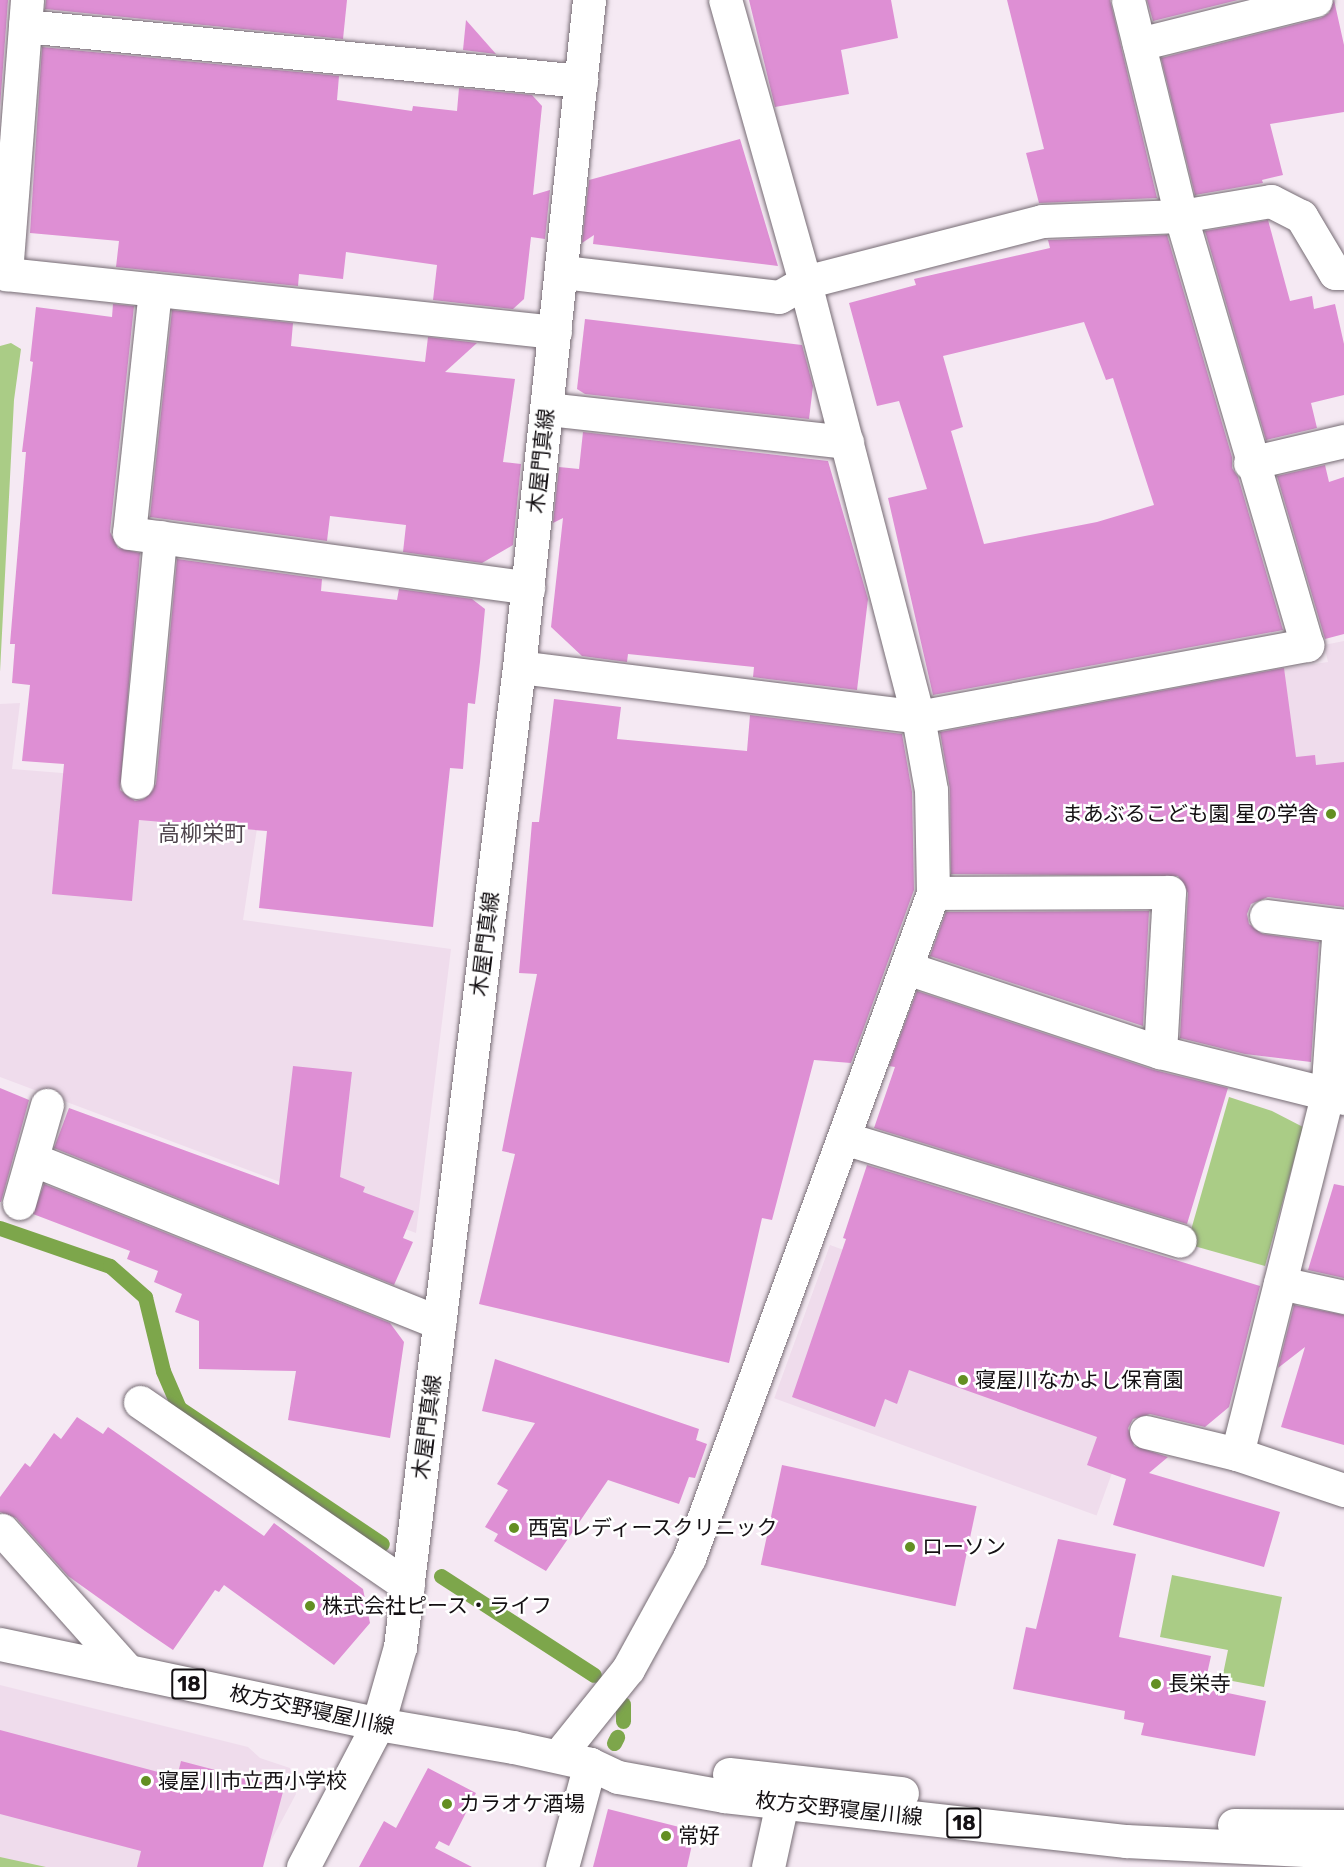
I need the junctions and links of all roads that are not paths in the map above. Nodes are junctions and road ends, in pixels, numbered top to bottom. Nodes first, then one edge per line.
1 (589, 0) edge
2 (725, 0) edge
3 (1128, 0) edge
4 (1316, 0) edge
5 (26, 13) edge
6 (1139, 45) junction
7 (581, 81) junction
8 (5, 202) edge
9 (1181, 216) junction
10 (563, 272) junction
11 (1344, 273) edge
12 (806, 282) junction
13 (155, 290) junction
14 (555, 332) junction
15 (547, 409) junction
16 (847, 441) junction
17 (1344, 441) edge
18 (1251, 463) junction
19 (159, 537) junction
20 (528, 588) junction
21 (519, 667) junction
22 (918, 717) junction
23 (137, 782) dead end
24 (933, 893) junction
25 (1266, 916) dead end
26 (1342, 926) edge
27 (907, 968) junction
28 (1160, 1052) junction
29 (1336, 1097) edge
30 (47, 1105) dead end
31 (844, 1138) junction
32 (32, 1159) junction
33 (19, 1203) dead end
34 (1180, 1241) dead end
35 (1280, 1283) junction
36 (1344, 1297) edge
37 (439, 1323) junction
38 (140, 1402) dead end
39 (1146, 1432) dead end
40 (1237, 1454) junction
41 (1344, 1490) edge
42 (2, 1530) dead end
43 (408, 1586) junction
44 (0, 1644) edge
45 (128, 1671) junction
46 (378, 1724) junction
47 (558, 1756) junction
48 (590, 1764) junction
49 (782, 1803) junction
50 (1344, 1826) edge
51 (1344, 1852) edge
52 (303, 1867) edge
53 (562, 1867) edge
54 (768, 1867) edge

1 - 7 street, 木屋門真線
2 - 12 street
3 - 6 street
4 - 6 street
5 - 7 street
5 - 8 street
6 - 9 street
7 - 10 street, 木屋門真線
8 - 13 street
9 - 11 street
9 - 12 street
9 - 18 street
10 - 12 street
10 - 14 street, 木屋門真線
12 - 16 street
13 - 14 street
13 - 19 street
14 - 15 street, 木屋門真線
15 - 16 street
15 - 20 street, 木屋門真線
16 - 22 street
17 - 18 street
18 - 22 street
19 - 20 street
19 - 23 street
20 - 21 street, 木屋門真線
21 - 22 street
21 - 37 street, 木屋門真線
22 - 24 street
24 - 27 street
24 - 28 street
25 - 26 street
26 - 29 street
27 - 28 street
27 - 31 street
28 - 29 street
29 - 35 street
30 - 32 street
31 - 34 street
31 - 47 street
32 - 33 street
32 - 37 street
35 - 36 street
35 - 40 street
37 - 43 street, 木屋門真線
38 - 43 street
39 - 40 street
40 - 41 street
42 - 45 street
43 - 46 street, 木屋門真線
44 - 45 street, 枚方交野寝屋川線 / 18
45 - 46 street, 枚方交野寝屋川線 / 18
46 - 47 street, 枚方交野寝屋川線 / 18
46 - 52 street, 木屋門真線
47 - 48 street, 枚方交野寝屋川線 / 18
48 - 49 street, 枚方交野寝屋川線 / 18
48 - 50 street, 枚方交野寝屋川線 / 18
48 - 53 street
49 - 51 street, 枚方交野寝屋川線 / 18
49 - 54 street

